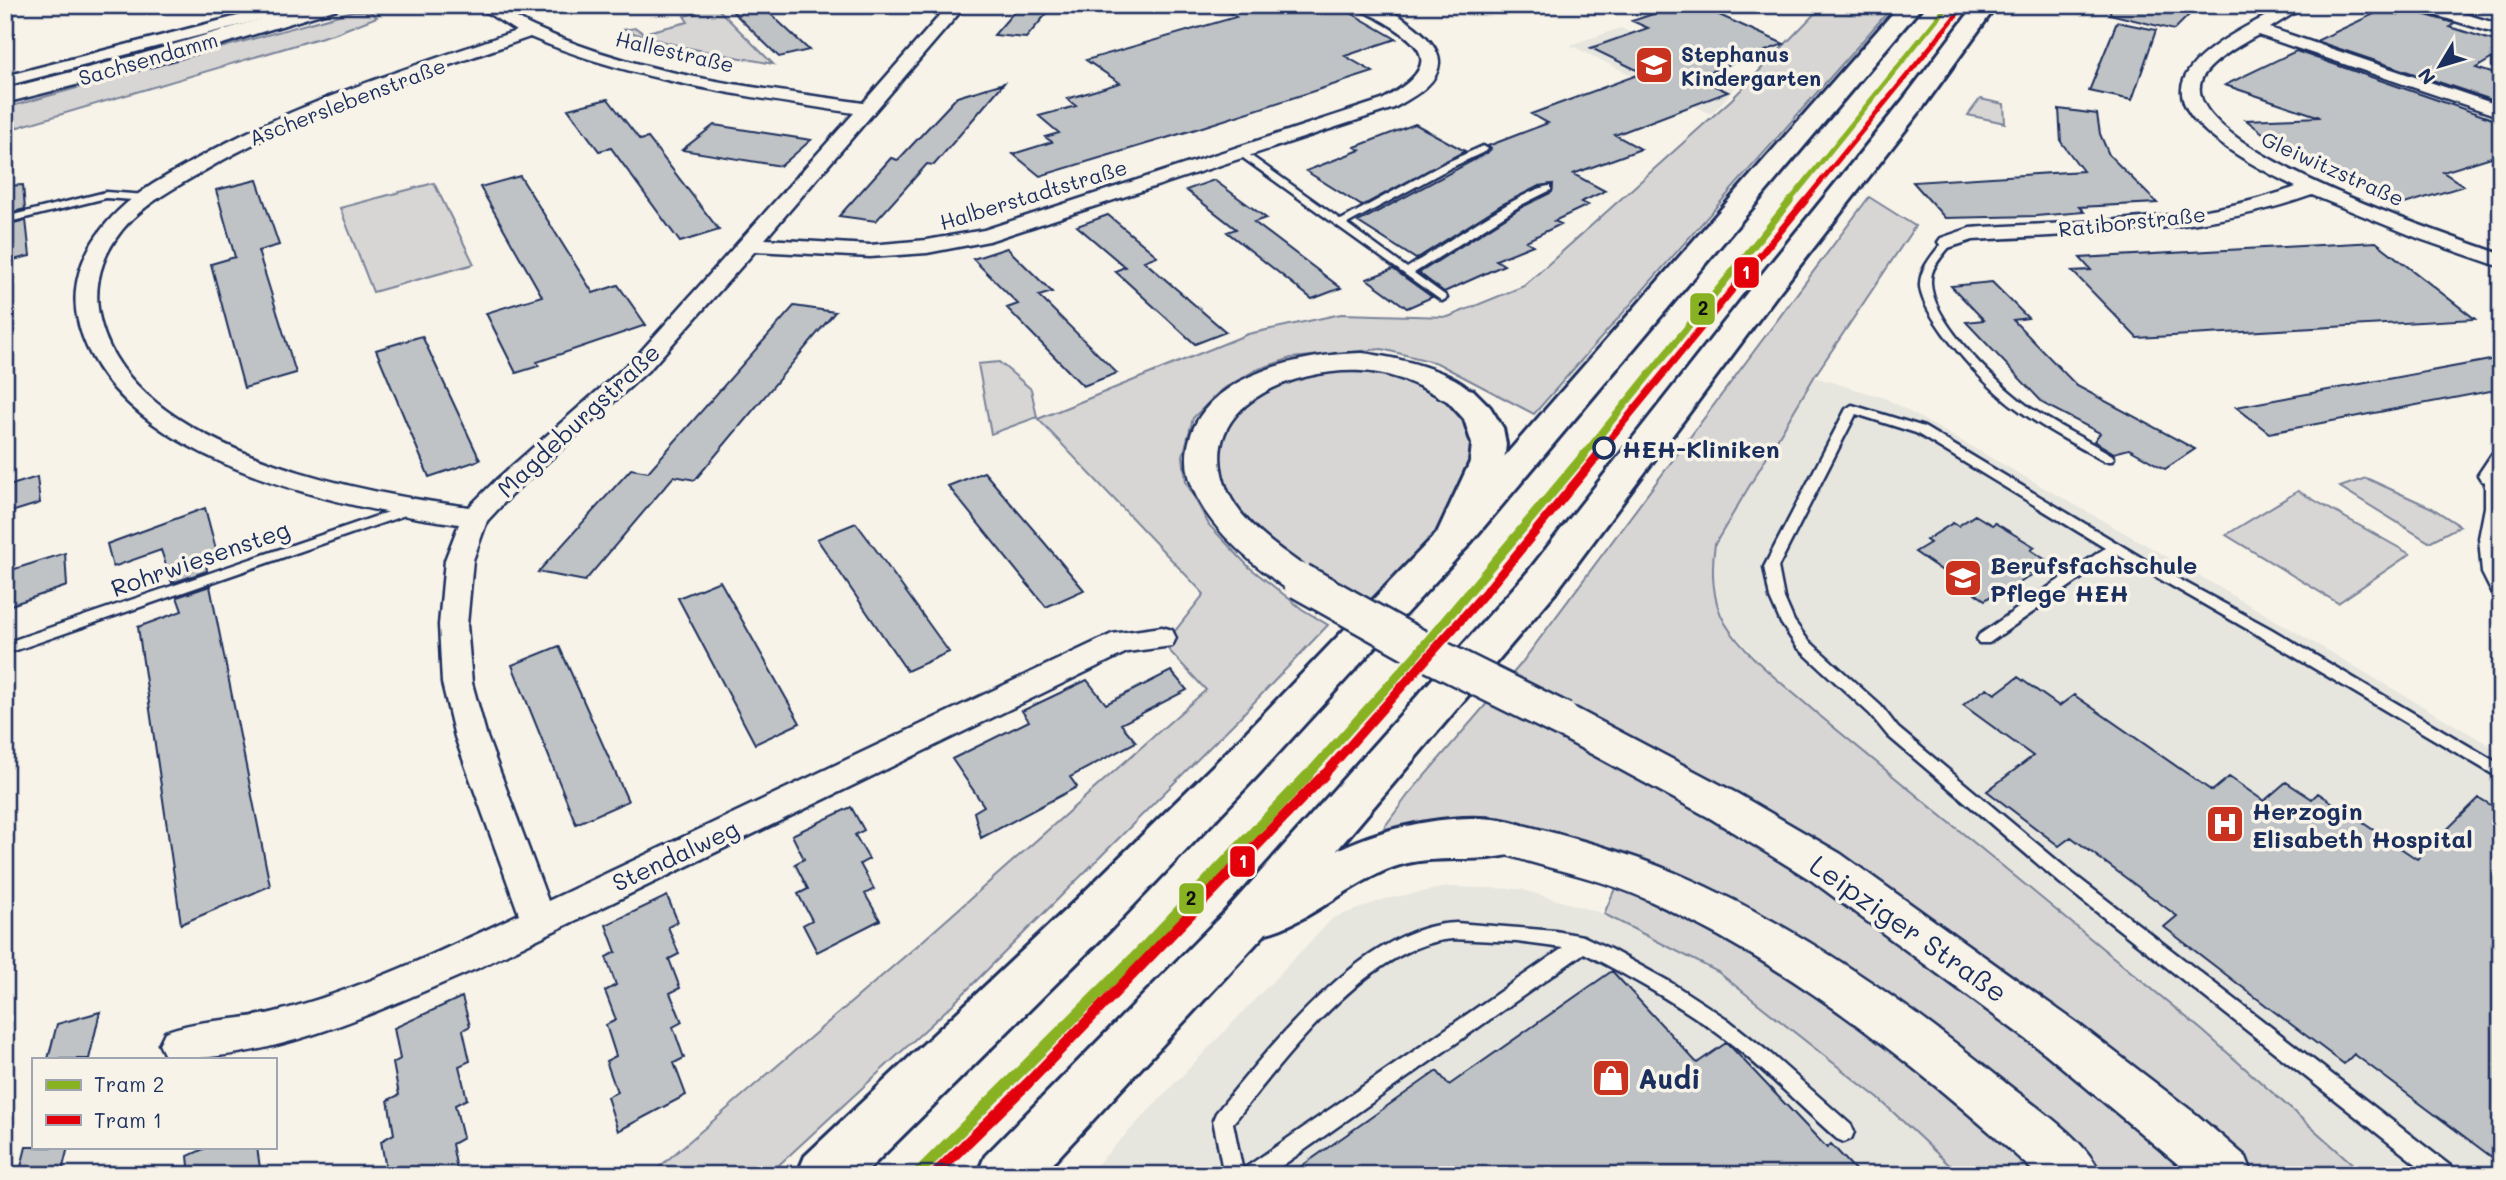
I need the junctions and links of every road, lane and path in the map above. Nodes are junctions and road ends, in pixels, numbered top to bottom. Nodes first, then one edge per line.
1 (276, 5) edge
2 (299, 5) edge
3 (330, 5) edge
4 (483, 5) edge
5 (958, 5) edge
6 (1363, 5) edge
7 (1912, 5) edge
8 (1986, 5) edge
9 (2299, 5) edge
10 (2418, 5) edge
11 (2501, 15) edge
12 (2483, 25) junction
13 (2258, 29) junction
14 (2501, 30) edge
15 (531, 31) junction
16 (5, 74) edge
17 (5, 80) edge
18 (5, 96) edge
19 (867, 109) junction
20 (2501, 112) edge
21 (1483, 149) dead end
22 (1241, 153) junction
23 (1548, 188) dead end
24 (2314, 188) junction
25 (146, 198) junction
26 (5, 220) edge
27 (1340, 224) junction
28 (1948, 242) joint
29 (750, 244) junction
30 (2501, 261) edge
31 (1407, 273) junction
32 (1442, 298) dead end
33 (1461, 397) joint
34 (2108, 458) dead end
35 (2496, 468) edge
36 (409, 509) junction
37 (475, 517) junction
38 (1453, 539) junction
39 (2115, 548) junction
40 (2501, 597) edge
41 (1162, 638) dead end
42 (1984, 639) dead end
43 (5, 649) edge
44 (2501, 773) edge
45 (1506, 838) joint
46 (538, 920) junction
47 (1241, 928) junction
48 (1583, 944) junction
49 (178, 1044) dead end
50 (1844, 1132) dead end
51 (824, 1175) edge
52 (1004, 1175) edge
53 (1234, 1175) edge
54 (1252, 1175) edge
55 (2076, 1175) edge
56 (2228, 1175) edge
57 (2446, 1175) edge

1 - 16 street, Sachsendamm
2 - 17 street, Sachsendamm
3 - 18 street, Sachsendamm
4 - 15 street, Hallestraße
5 - 19 street, Magdeburgstraße
6 - 22 street, Halberstadtstraße
7 - 38 highway
8 - 47 highway
9 - 13 street, Gleiwitzstraße
10 - 12 street
11 - 12 street
12 - 14 street
13 - 20 street
13 - 24 street, Gleiwitzstraße
15 - 19 street, Hallestraße
15 - 25 street, Ascherslebenstraße
19 - 29 street, Magdeburgstraße
21 - 27 lane
22 - 27 lane
22 - 29 street, Halberstadtstraße
23 - 31 lane
24 - 28 street, Ratiborstraße
24 - 30 street, Gleiwitzstraße
25 - 26 lane
25 - 36 street, Ascherslebenstraße
27 - 31 lane
28 - 34 lane
29 - 37 street, Magdeburgstraße
31 - 32 lane
33 - 38 highway
33 - 56 street, Leipziger Straße, bridge
35 - 40 lane
36 - 37 street, Ascherslebenstraße
36 - 43 lane, Rohrwiesensteg
37 - 46 street, Magdeburgstraße
38 - 51 highway
39 - 42 lane
39 - 44 lane
39 - 57 lane
41 - 46 street, Stendalweg
45 - 47 highway
45 - 55 street
46 - 49 street, Stendalweg
47 - 52 highway
48 - 50 lane
48 - 53 lane
48 - 54 lane

